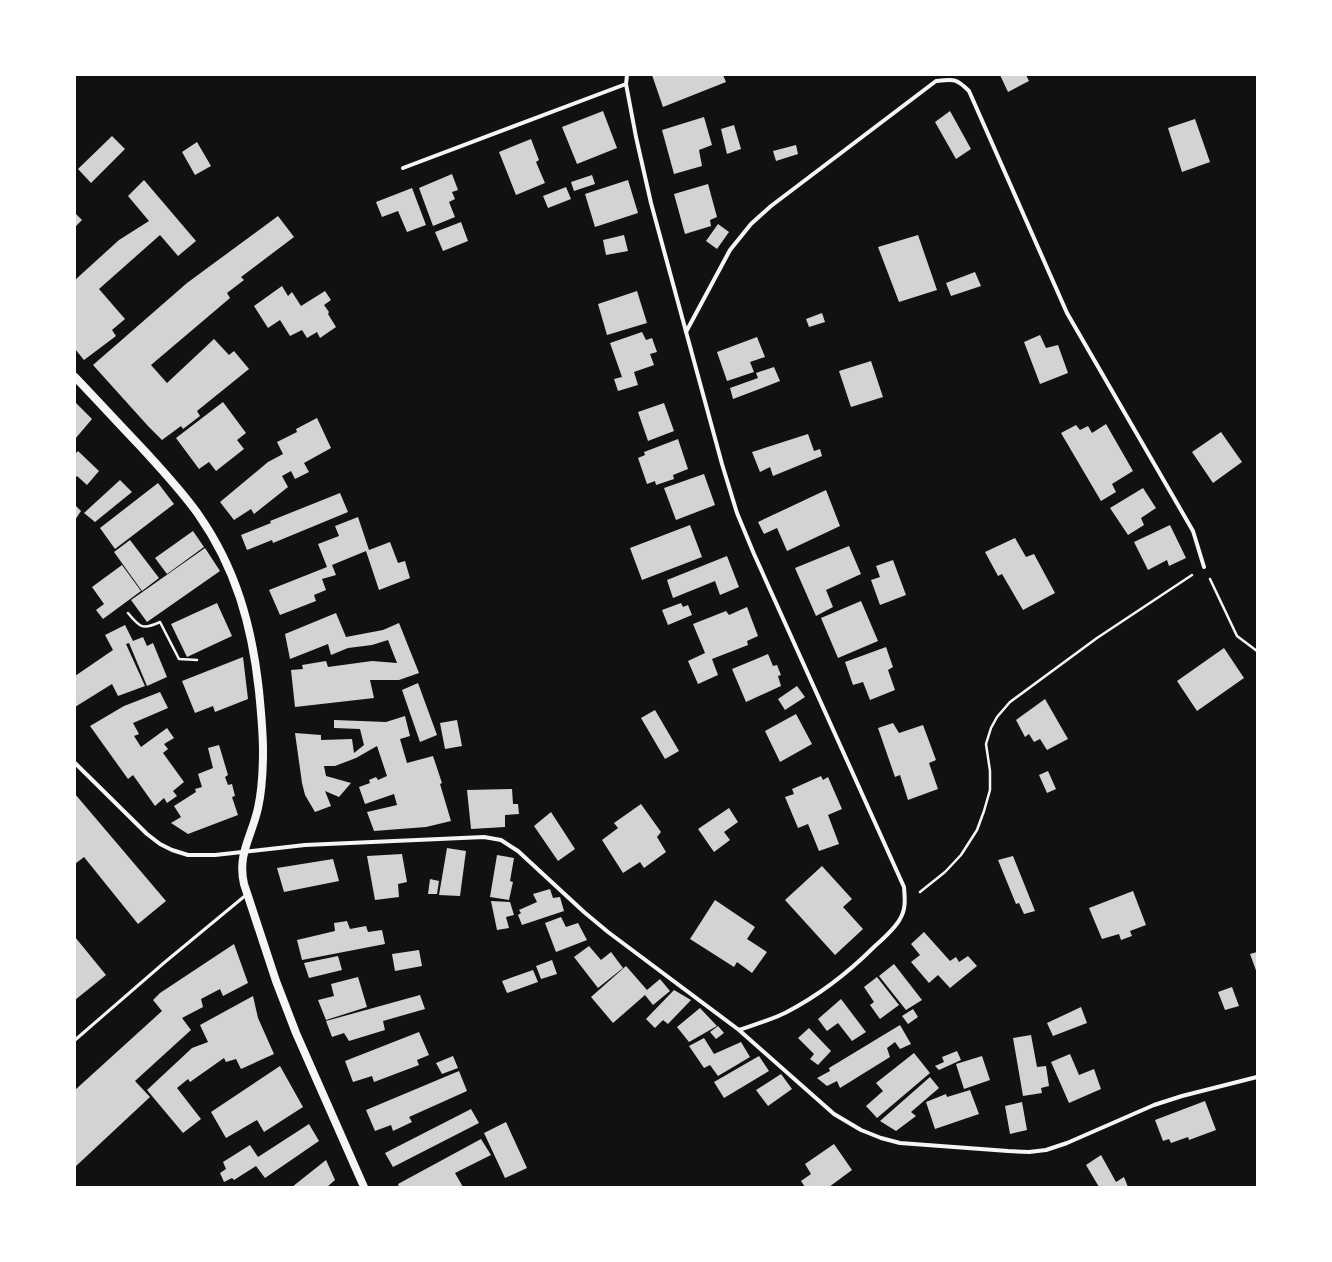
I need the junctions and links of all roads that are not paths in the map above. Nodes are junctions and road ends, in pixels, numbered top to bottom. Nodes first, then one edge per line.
1 (627, 75) edge
2 (626, 84) junction
3 (403, 168) dead end
4 (686, 333) junction
5 (75, 377) edge
6 (1204, 567) road end
7 (75, 763) edge
8 (244, 851) junction
9 (247, 894) junction
10 (739, 1030) junction
11 (75, 1040) edge
12 (1257, 1077) edge
13 (364, 1187) edge

1 - 2 street
2 - 3 street
2 - 4 street
4 - 6 street
4 - 10 street
5 - 8 main road
7 - 8 street
8 - 9 main road
8 - 10 street
9 - 11 lane
9 - 13 main road
10 - 12 street

